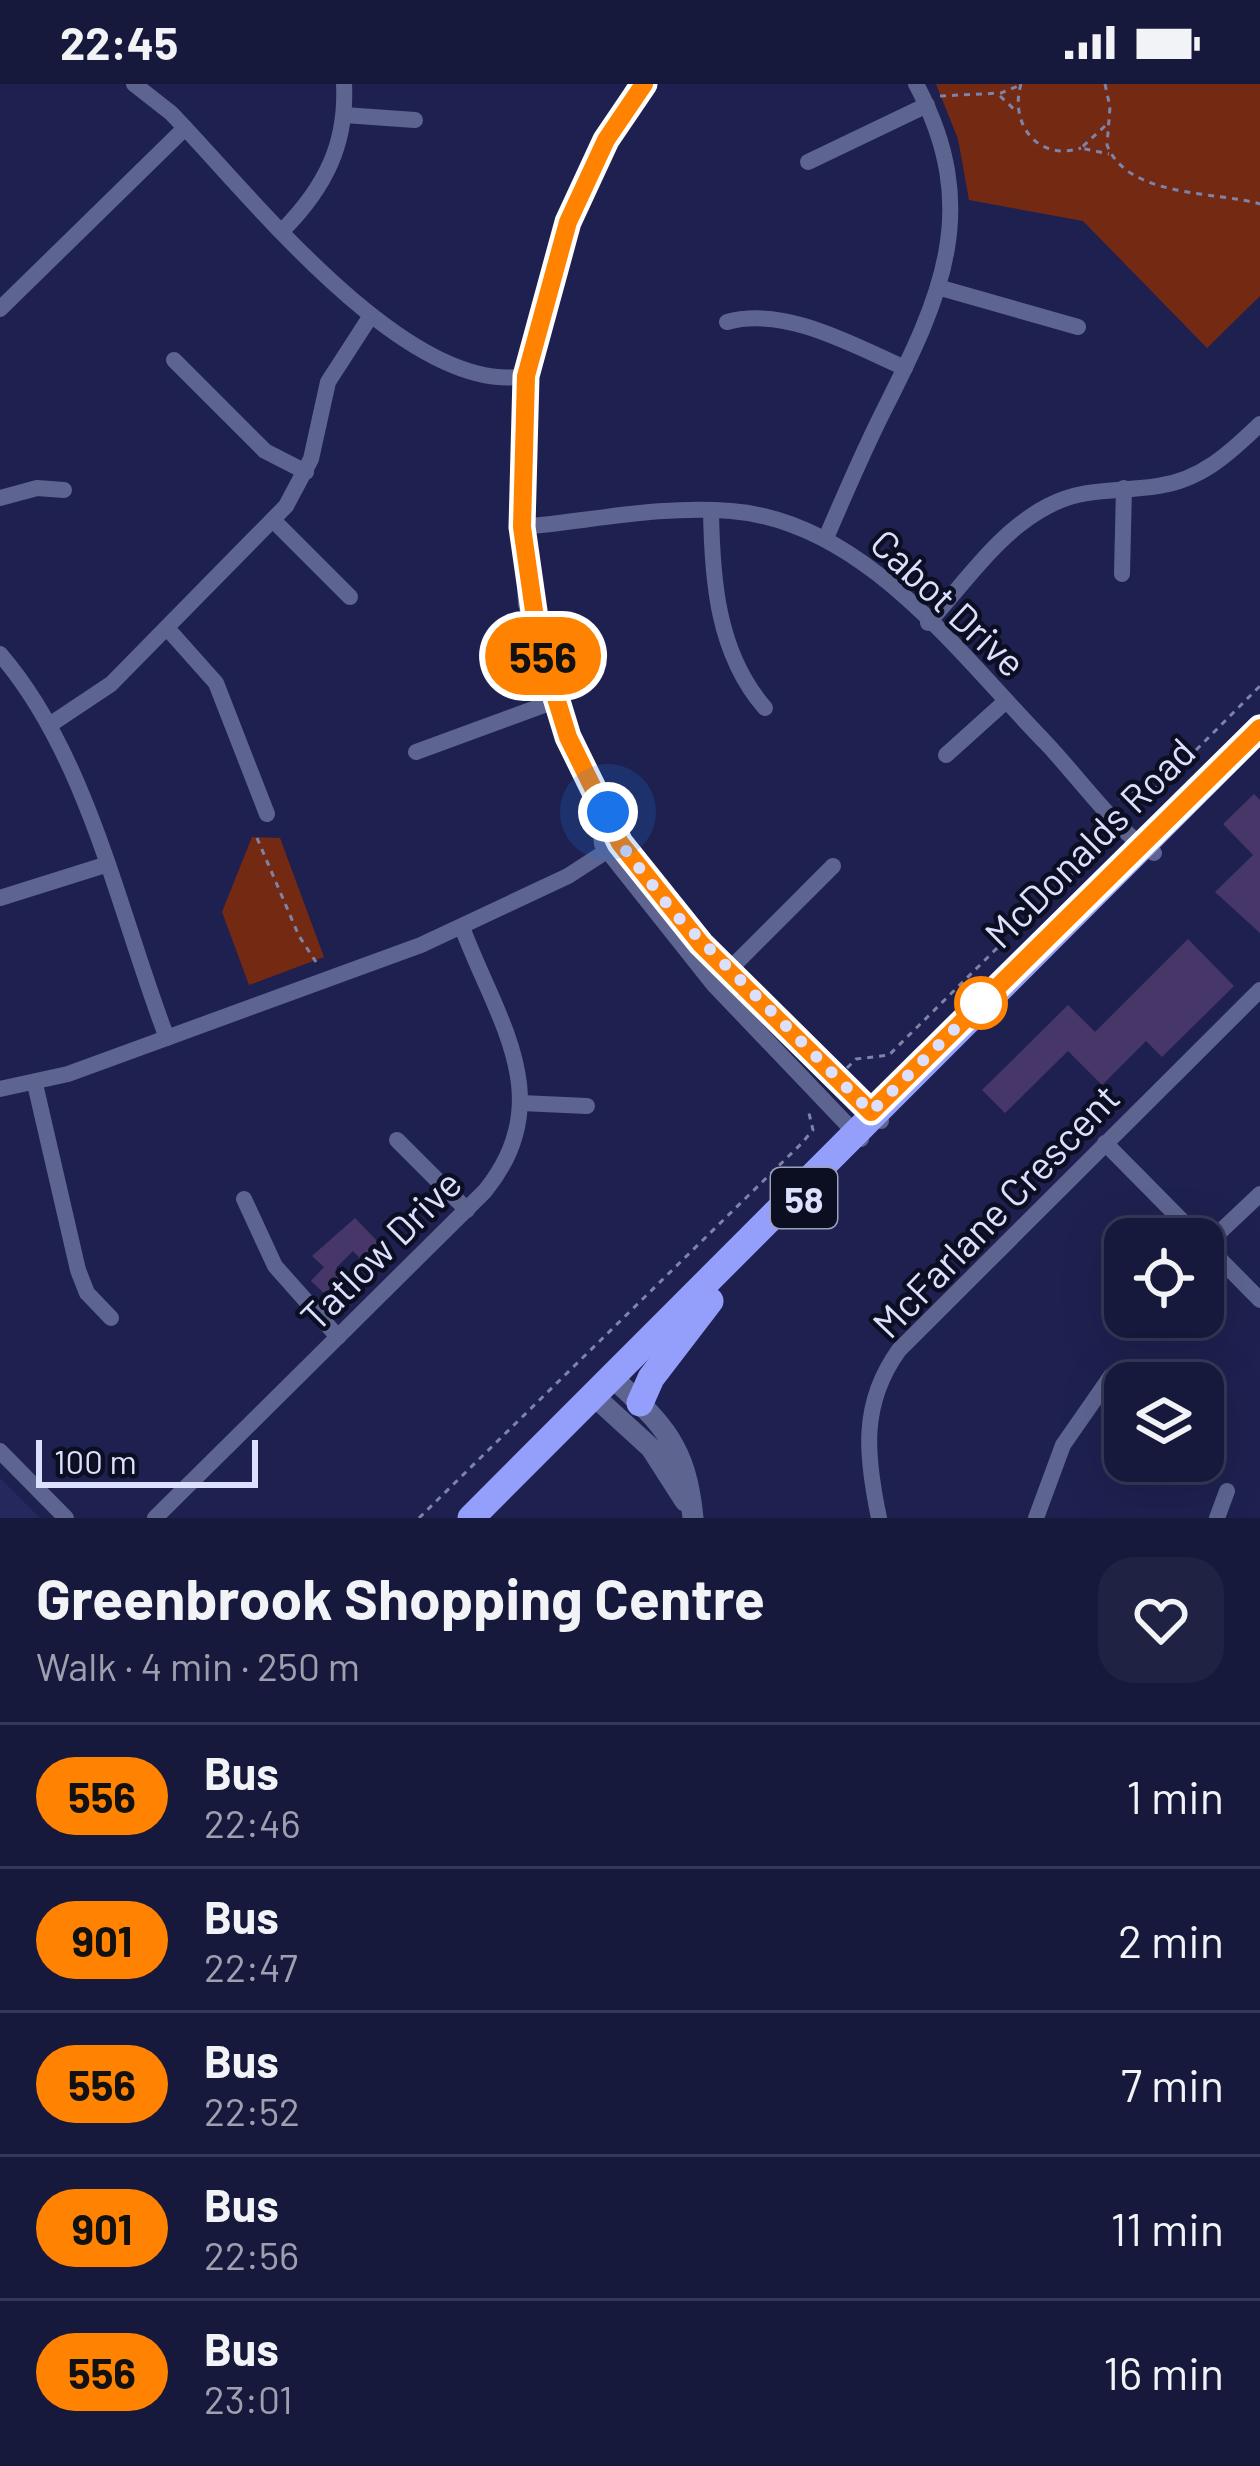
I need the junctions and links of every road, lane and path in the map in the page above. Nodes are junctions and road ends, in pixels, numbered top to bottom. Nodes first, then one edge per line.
1 (134, 84) edge
2 (344, 84) edge
3 (640, 84) edge
4 (916, 84) edge
5 (934, 84) edge
6 (1105, 84) edge
7 (996, 94) junction
8 (927, 105) junction
9 (344, 115) junction
10 (1017, 117) junction
11 (415, 120) dead end
12 (1106, 126) junction
13 (185, 128) junction
14 (1081, 148) junction
15 (1111, 155) junction
16 (808, 162) dead end
17 (1260, 204) edge
18 (284, 229) junction
19 (941, 288) junction
20 (1, 306) edge
21 (370, 317) junction
22 (727, 322) dead end
23 (1078, 327) dead end
24 (174, 360) dead end
25 (905, 368) junction
26 (519, 374) junction
27 (1260, 424) edge
28 (307, 472) junction
29 (1124, 488) junction
30 (64, 490) dead end
31 (0, 497) edge
32 (711, 510) junction
33 (274, 520) junction
34 (522, 522) junction
35 (822, 536) junction
36 (1122, 574) dead end
37 (350, 597) dead end
38 (924, 620) junction
39 (166, 628) junction
40 (0, 654) edge
41 (1260, 686) edge
42 (555, 701) junction
43 (1006, 701) junction
44 (765, 708) dead end
45 (51, 724) junction
46 (1259, 737) edge
47 (416, 752) dead end
48 (946, 755) dead end
49 (1121, 796) dead end
50 (267, 814) dead end
51 (1090, 827) dead end
52 (257, 838) dead end
53 (1147, 846) junction
54 (610, 849) junction
55 (104, 865) junction
56 (833, 866) dead end
57 (0, 898) edge
58 (455, 930) junction
59 (316, 962) dead end
60 (720, 978) junction
61 (1260, 991) edge
62 (167, 1038) junction
63 (850, 1065) dead end
64 (35, 1084) junction
65 (0, 1089) edge
66 (521, 1103) junction
67 (587, 1106) dead end
68 (808, 1107) dead end
69 (867, 1126) junction
70 (397, 1140) dead end
71 (1105, 1144) junction
72 (1260, 1194) edge
73 (244, 1199) dead end
74 (467, 1210) junction
75 (1179, 1218) edge
76 (1224, 1224) edge
77 (757, 1240) junction
78 (1224, 1263) edge
79 (722, 1270) junction
80 (1260, 1300) edge
81 (111, 1318) dead end
82 (338, 1337) junction
83 (603, 1387) junction
84 (1104, 1387) edge
85 (640, 1403) junction
86 (0, 1451) edge
87 (1227, 1491) dead end
88 (66, 1518) edge
89 (155, 1518) edge
90 (419, 1518) edge
91 (471, 1518) edge
92 (693, 1518) edge
93 (879, 1518) edge
94 (1036, 1518) edge
95 (1217, 1518) edge

1 - 13 street
2 - 9 street
3 - 26 street
4 - 8 street
5 - 7 path
6 - 12 path
7 - 10 path
7 - 10 path
8 - 16 street
8 - 19 street
9 - 11 street
9 - 18 street
10 - 14 path
12 - 14 path
12 - 15 path
13 - 18 street
13 - 20 street
14 - 15 path
15 - 17 path
18 - 21 street
19 - 23 street
19 - 25 street
21 - 26 street
21 - 28 street
22 - 25 street
24 - 28 street
25 - 35 street
26 - 34 street
27 - 29 street
28 - 33 street
29 - 36 street
29 - 38 street
30 - 31 street
32 - 34 street, Cabot Drive
32 - 35 street, Cabot Drive
32 - 44 street
33 - 37 street
33 - 39 street
34 - 42 street
35 - 38 street, Cabot Drive
38 - 43 street, Cabot Drive
39 - 45 street
39 - 50 street
40 - 45 street
41 - 49 path
42 - 47 street
42 - 54 street
43 - 48 street
43 - 53 street, Cabot Drive
45 - 55 street
46 - 53 main road, McDonalds Road / 58
51 - 63 path
52 - 59 path
53 - 69 main road, McDonalds Road / 58
54 - 58 street
54 - 60 street
55 - 57 street
55 - 62 street
56 - 60 street
58 - 62 street
58 - 66 street, Tatlow Drive
60 - 69 street
61 - 71 street, McFarlane Crescent
62 - 64 street
64 - 65 street
64 - 81 street
66 - 67 street
66 - 74 street, Tatlow Drive
68 - 90 path
69 - 77 main road, McDonalds Road / 58
69 - 79 main road, McDonalds Road / 58
70 - 74 street
71 - 75 street
71 - 93 street, McFarlane Crescent
72 - 76 street
73 - 82 street
74 - 82 street, Tatlow Drive
77 - 79 main road, McDonalds Road / 58
77 - 85 main road
78 - 80 street
79 - 83 main road, McDonalds Road / 58
82 - 89 street, Tatlow Drive
83 - 85 street
83 - 91 main road, McDonalds Road / 58
83 - 92 street
84 - 94 street
85 - 92 street
86 - 88 street
87 - 95 street

